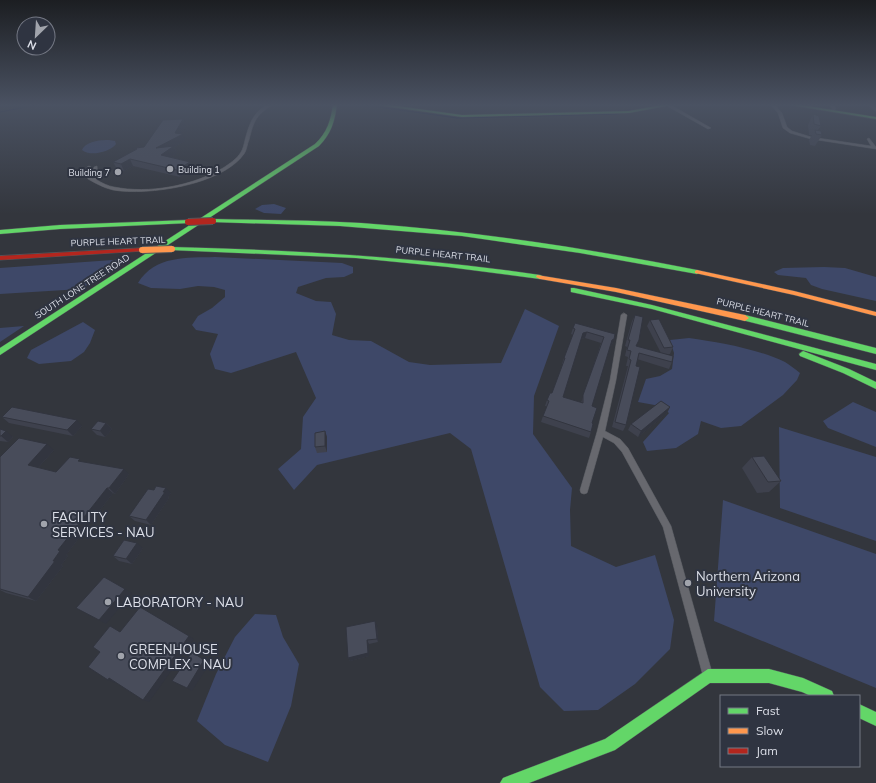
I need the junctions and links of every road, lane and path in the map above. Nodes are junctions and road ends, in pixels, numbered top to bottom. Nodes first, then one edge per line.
1 (246, 141) edge
2 (322, 141) edge
3 (827, 141) edge
4 (874, 148) edge
5 (89, 167) dead end
6 (96, 167) dead end
7 (95, 180) junction
8 (0, 232) edge
9 (0, 258) edge
10 (475, 268) junction
11 (759, 283) junction
12 (876, 308) edge
13 (876, 314) edge
14 (624, 315) dead end
15 (695, 319) junction
16 (876, 351) edge
17 (0, 352) edge
18 (876, 366) edge
19 (876, 386) edge
20 (601, 432) junction
21 (584, 490) dead end
22 (708, 676) junction
23 (825, 695) edge
24 (860, 712) edge
25 (876, 720) edge
26 (508, 783) edge

1 - 7 street
2 - 17 main road, SOUTH LONE TREE ROAD
3 - 4 street
5 - 7 street
6 - 7 street
8 - 11 main road, PURPLE HEART TRAIL, bridge
9 - 10 main road, PURPLE HEART TRAIL, bridge
10 - 15 main road
10 - 16 main road, PURPLE HEART TRAIL
11 - 12 main road
11 - 13 main road, PURPLE HEART TRAIL
14 - 20 street
15 - 18 main road
15 - 19 main road
20 - 21 street
20 - 22 street
22 - 23 main road
22 - 26 main road
24 - 25 main road

